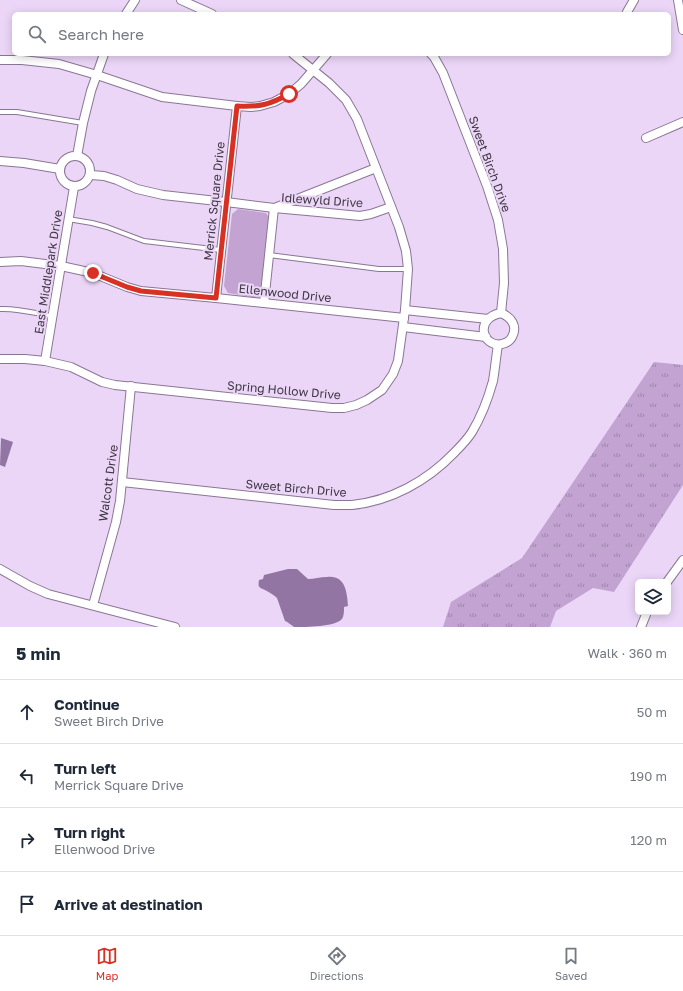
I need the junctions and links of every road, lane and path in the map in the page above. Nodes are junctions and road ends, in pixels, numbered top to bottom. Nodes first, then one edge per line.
1 (135, 0) edge
2 (180, 0) edge
3 (634, 0) edge
4 (678, 0) edge
5 (127, 12) edge
6 (207, 12) edge
7 (627, 12) dead end
8 (683, 30) edge
9 (103, 56) edge
10 (296, 56) edge
11 (325, 56) edge
12 (433, 56) edge
13 (0, 60) edge
14 (313, 70) junction
15 (96, 75) junction
16 (237, 106) junction
17 (0, 112) edge
18 (683, 122) edge
19 (83, 123) junction
20 (646, 138) dead end
21 (77, 156) junction
22 (0, 161) edge
23 (376, 168) junction
24 (60, 169) junction
25 (90, 175) junction
26 (74, 187) junction
27 (226, 202) junction
28 (391, 207) junction
29 (274, 208) junction
30 (68, 219) junction
31 (221, 250) junction
32 (269, 255) junction
33 (0, 262) edge
34 (61, 266) junction
35 (408, 269) junction
36 (216, 298) junction
37 (264, 303) junction
38 (0, 310) edge
39 (501, 313) junction
40 (404, 314) junction
41 (52, 316) junction
42 (488, 319) junction
43 (403, 328) junction
44 (486, 337) junction
45 (498, 345) junction
46 (0, 358) edge
47 (45, 361) junction
48 (131, 386) junction
49 (122, 482) junction
50 (683, 560) edge
51 (0, 570) edge
52 (668, 579) edge
53 (93, 606) junction
54 (646, 615) edge
55 (175, 627) edge
56 (641, 627) edge

1 - 5 street
2 - 6 street
3 - 7 street
4 - 8 street
9 - 15 street
10 - 14 street, Spring Hollow Drive
11 - 14 street
12 - 39 street, Sweet Birch Drive
13 - 15 street
14 - 16 street
14 - 23 street, Spring Hollow Drive
15 - 16 street
15 - 19 street
16 - 27 street, Merrick Square Drive
17 - 19 lane
18 - 20 street
19 - 21 street
21 - 24 street
21 - 25 street
22 - 24 street
23 - 28 street, Spring Hollow Drive
23 - 29 street, Idlewyld Drive
24 - 26 street
25 - 26 street
25 - 27 street, Idlewyld Drive
26 - 30 street, East Middlepark Drive
27 - 29 street, Idlewyld Drive
27 - 31 street, Merrick Square Drive
28 - 29 street, Idlewyld Drive
28 - 35 street, Spring Hollow Drive
29 - 32 street
30 - 31 lane
30 - 34 street, East Middlepark Drive
31 - 36 street, Merrick Square Drive
32 - 35 lane
32 - 37 street
33 - 34 street, Ellenwood Drive
34 - 36 street, Ellenwood Drive
34 - 41 street, East Middlepark Drive
35 - 40 street, Spring Hollow Drive
36 - 37 street, Ellenwood Drive
37 - 40 street, Ellenwood Drive
38 - 41 lane
39 - 42 street
39 - 45 street
40 - 42 street, Ellenwood Drive
40 - 43 street, Spring Hollow Drive
41 - 47 street, East Middlepark Drive
42 - 44 street
43 - 44 street
43 - 48 street, Spring Hollow Drive
44 - 45 street
45 - 49 street, Sweet Birch Drive
46 - 47 street, Spring Hollow Drive
47 - 48 street, Spring Hollow Drive
48 - 49 street, Walcott Drive
49 - 53 street, Walcott Drive
50 - 52 street
51 - 53 street
53 - 55 street
54 - 56 street

